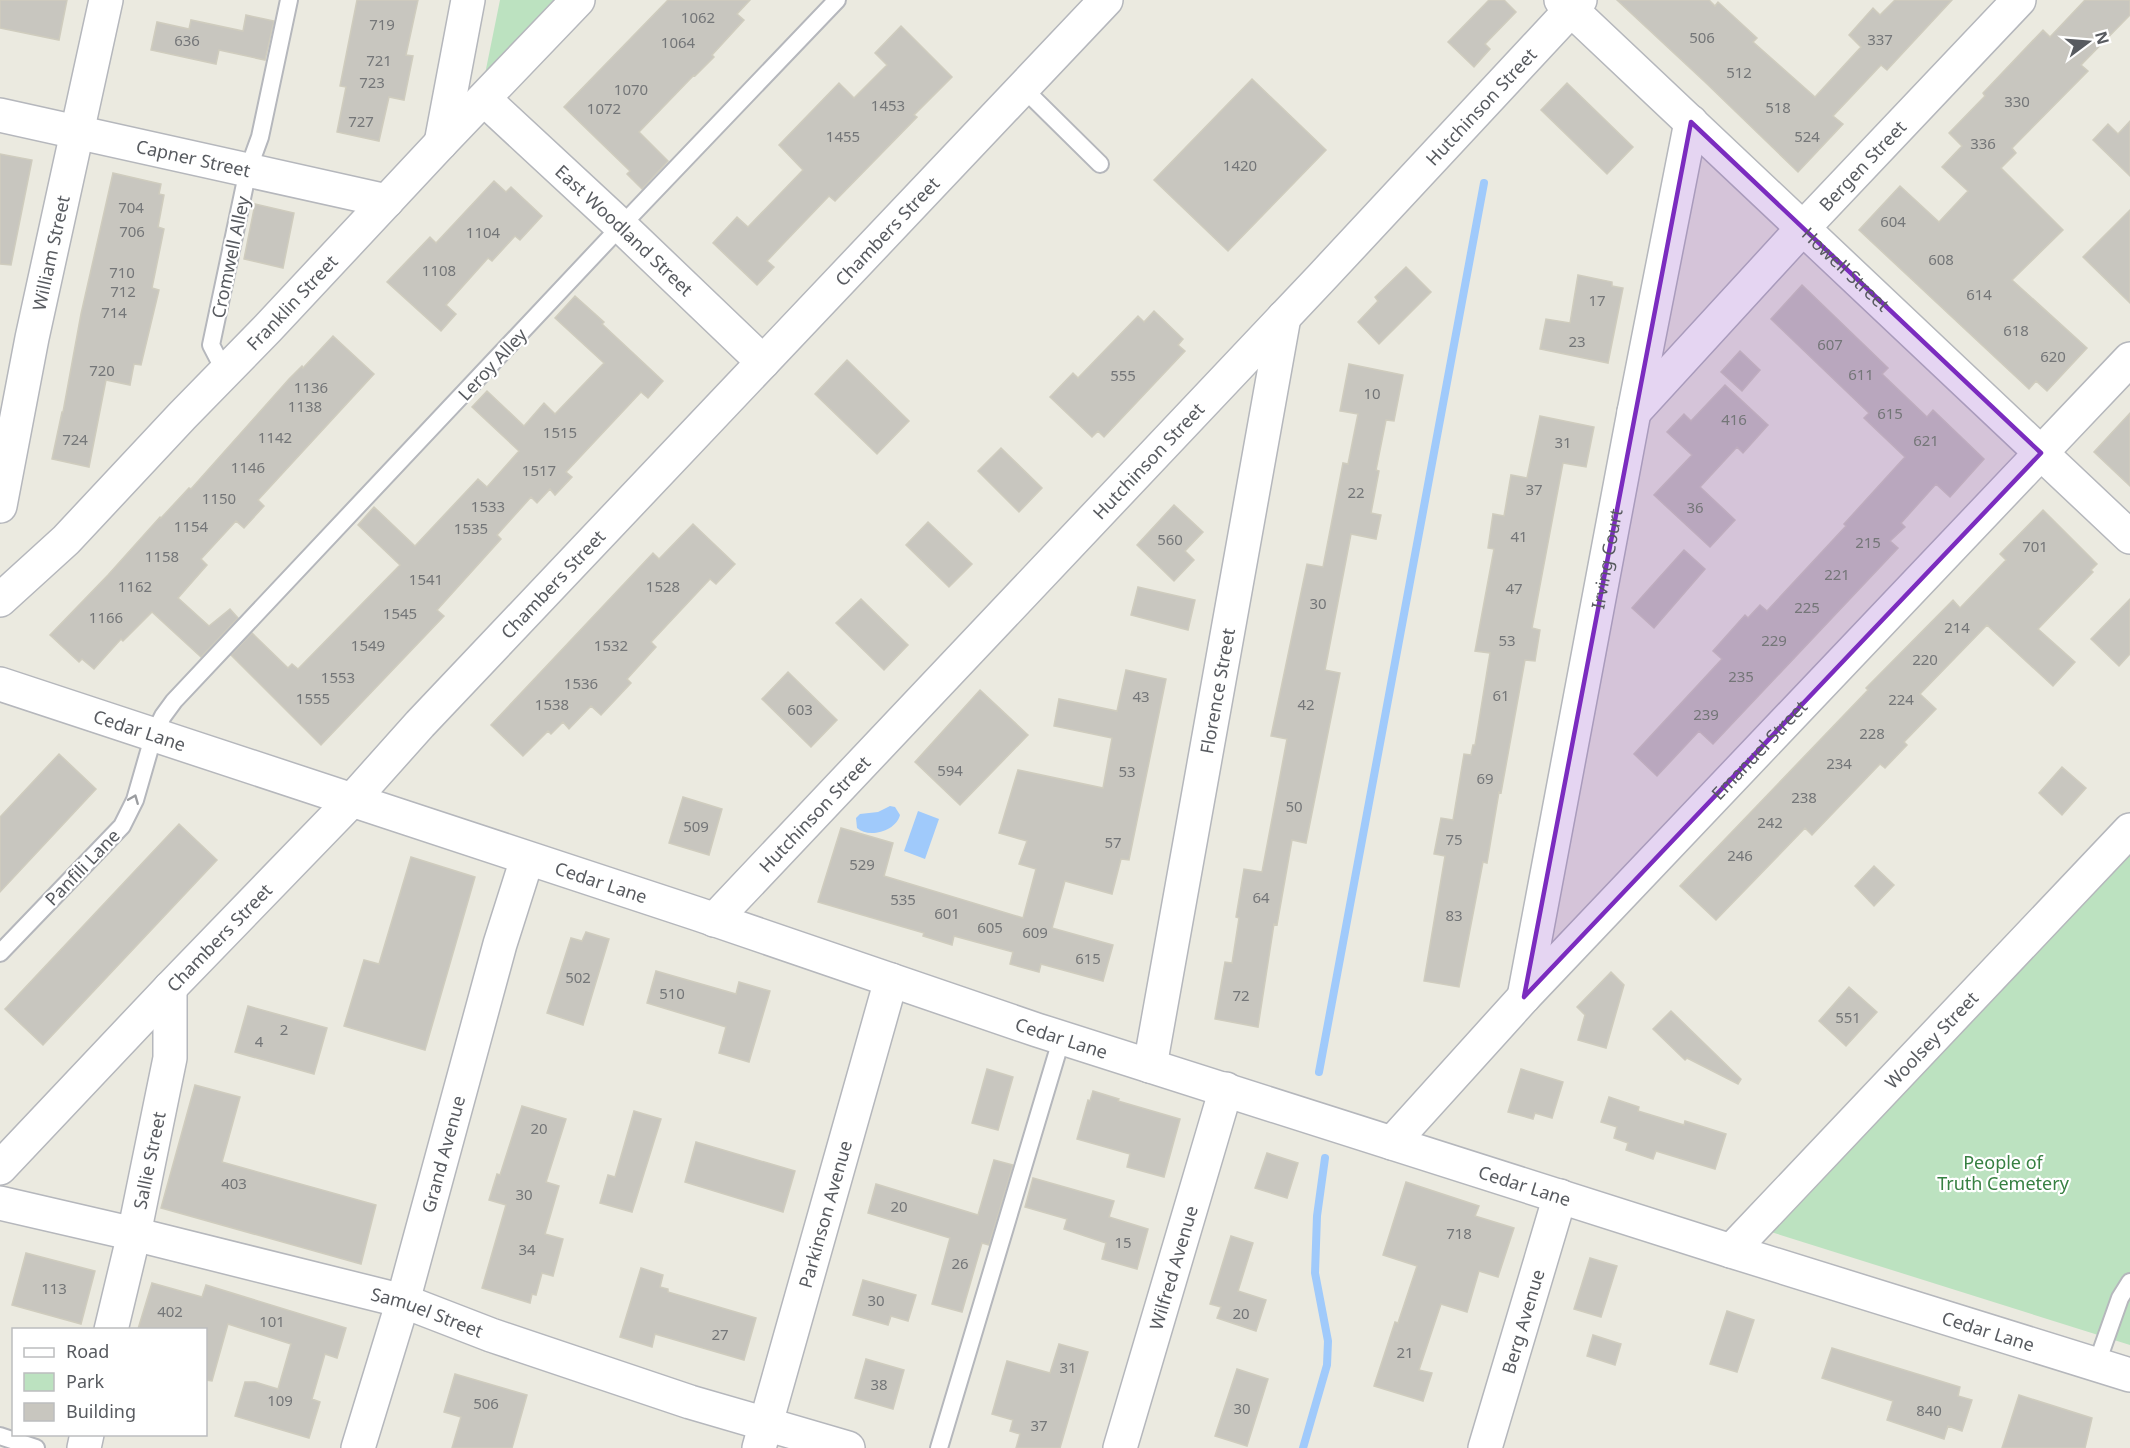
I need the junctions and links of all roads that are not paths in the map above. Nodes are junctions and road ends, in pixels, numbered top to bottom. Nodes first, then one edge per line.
1 (106, 0) edge
2 (290, 0) edge
3 (468, 0) edge
4 (578, 0) edge
5 (837, 0) edge
6 (1106, 0) edge
7 (2019, 0) edge
8 (1571, 3) edge
9 (1023, 88) junction
10 (484, 99) junction
11 (0, 116) edge
12 (1691, 122) junction
13 (78, 132) junction
14 (441, 143) junction
15 (1100, 164) dead end
16 (248, 170) junction
17 (387, 201) junction
18 (621, 226) junction
19 (1802, 229) junction
20 (1284, 317) junction
21 (2130, 358) edge
22 (763, 363) junction
23 (225, 372) junction
24 (1634, 412) junction
25 (2041, 453) junction
26 (0, 506) edge
27 (2130, 537) edge
28 (0, 600) edge
29 (0, 684) edge
30 (154, 735) junction
31 (352, 799) junction
32 (2130, 830) edge
33 (527, 860) junction
34 (714, 920) junction
35 (0, 953) edge
36 (891, 980) junction
37 (170, 988) junction
38 (1524, 997) junction
39 (1062, 1037) junction
40 (1150, 1066) junction
41 (1226, 1089) junction
42 (1392, 1143) junction
43 (0, 1168) edge
44 (1560, 1196) junction
45 (0, 1203) edge
46 (134, 1234) junction
47 (1731, 1251) junction
48 (2130, 1282) edge
49 (403, 1301) junction
50 (111, 1328) edge
51 (2097, 1363) junction
52 (2130, 1375) edge
53 (0, 1436) edge
54 (763, 1436) edge
55 (36, 1448) edge
56 (358, 1448) edge
57 (848, 1448) edge
58 (939, 1448) edge
59 (1120, 1448) edge
60 (1485, 1448) edge

1 - 13 street, William Street
2 - 16 lane, Cromwell Alley
3 - 14 street
4 - 10 street, Franklin Street
5 - 18 lane, Leroy Alley
6 - 9 street, Chambers Street
7 - 19 street, Bergen Street
8 - 12 street, Howell Street
8 - 20 street, Hutchinson Street
9 - 15 lane
9 - 22 street, Chambers Street
10 - 14 street, Franklin Street
10 - 18 street, East Woodland Street
11 - 13 street, Capner Street
12 - 19 street, Howell Street
12 - 24 street, Irving Court
13 - 16 street, Capner Street
13 - 26 street, William Street
14 - 17 street, Franklin Street
16 - 17 street, Capner Street
16 - 23 lane, Cromwell Alley
17 - 23 street, Franklin Street
18 - 22 street, East Woodland Street
18 - 30 lane, Leroy Alley
19 - 24 street, Bergen Street
19 - 25 street, Howell Street
20 - 34 street, Hutchinson Street
20 - 40 street, Florence Street
21 - 25 street, Emanuel Street
22 - 31 street, Chambers Street
23 - 28 street, Franklin Street
24 - 38 street, Irving Court
25 - 27 street, Howell Street
25 - 38 street, Emanuel Street
29 - 30 street, Cedar Lane
30 - 31 street, Cedar Lane
35 -> 30 lane, Panfili Lane
31 - 33 street, Cedar Lane
31 - 37 street, Chambers Street
32 - 47 street, Woolsey Street
33 - 34 street, Cedar Lane
33 - 49 street, Grand Avenue
34 - 36 street, Cedar Lane
36 - 39 street, Cedar Lane
36 - 54 street, Parkinson Avenue
37 - 43 street, Chambers Street
37 - 46 street, Sallie Street
38 - 42 street, Emanuel Street
39 - 40 street, Cedar Lane
39 - 58 lane
40 - 41 street, Cedar Lane
41 - 42 street, Cedar Lane
41 - 59 street, Wilfred Avenue
42 - 44 street, Cedar Lane
44 - 47 street, Cedar Lane
44 - 60 street, Berg Avenue
45 - 46 street, Samuel Street
46 - 49 street, Samuel Street
46 - 50 street, Sallie Street
47 - 51 street, Cedar Lane
48 - 51 lane
49 - 54 street, Samuel Street
49 - 56 street, Grand Avenue
51 - 52 street, Cedar Lane
53 - 55 lane
54 - 57 street, Samuel Street

